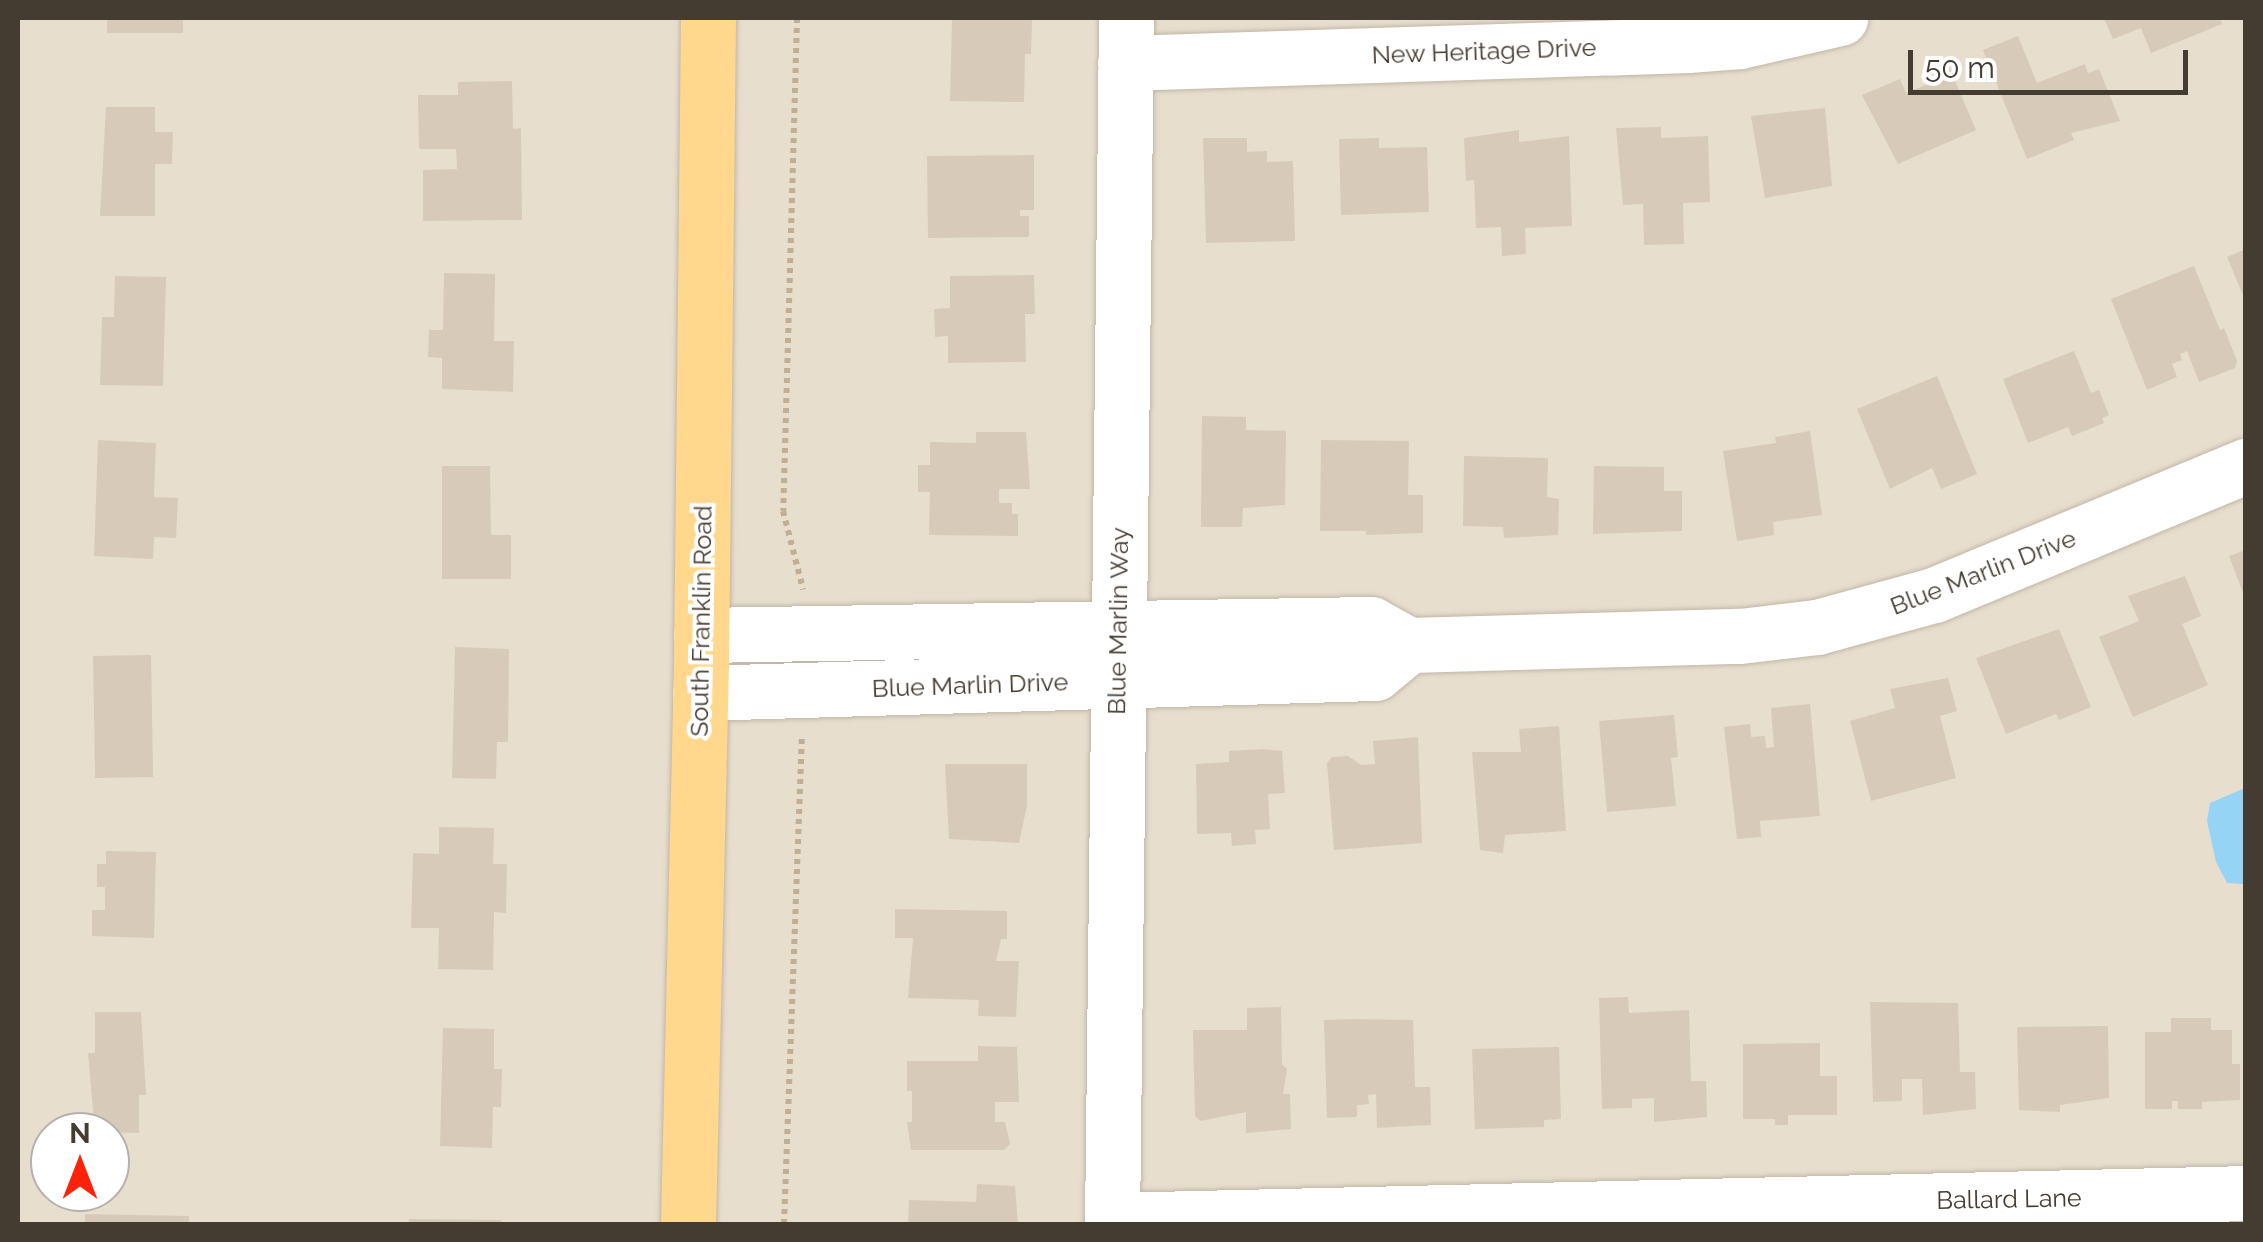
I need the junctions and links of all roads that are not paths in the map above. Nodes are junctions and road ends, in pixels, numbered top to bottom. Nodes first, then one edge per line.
1 (708, 18) edge
2 (1840, 18) edge
3 (1126, 40) edge
4 (2246, 466) edge
5 (701, 636) junction
6 (1118, 654) junction
7 (700, 693) junction
8 (2246, 1193) edge
9 (1112, 1222) edge
10 (688, 1224) edge

1 - 5 main road, South Franklin Road
2 - 3 street, New Heritage Drive
3 - 6 street, Blue Marlin Way
4 - 6 street, Blue Marlin Drive
5 - 6 street, Blue Marlin Drive
5 - 7 main road, South Franklin Road
6 - 7 street, Blue Marlin Drive
6 - 9 street, Blue Marlin Way
7 - 10 main road, South Franklin Road
8 - 9 street, Ballard Lane

